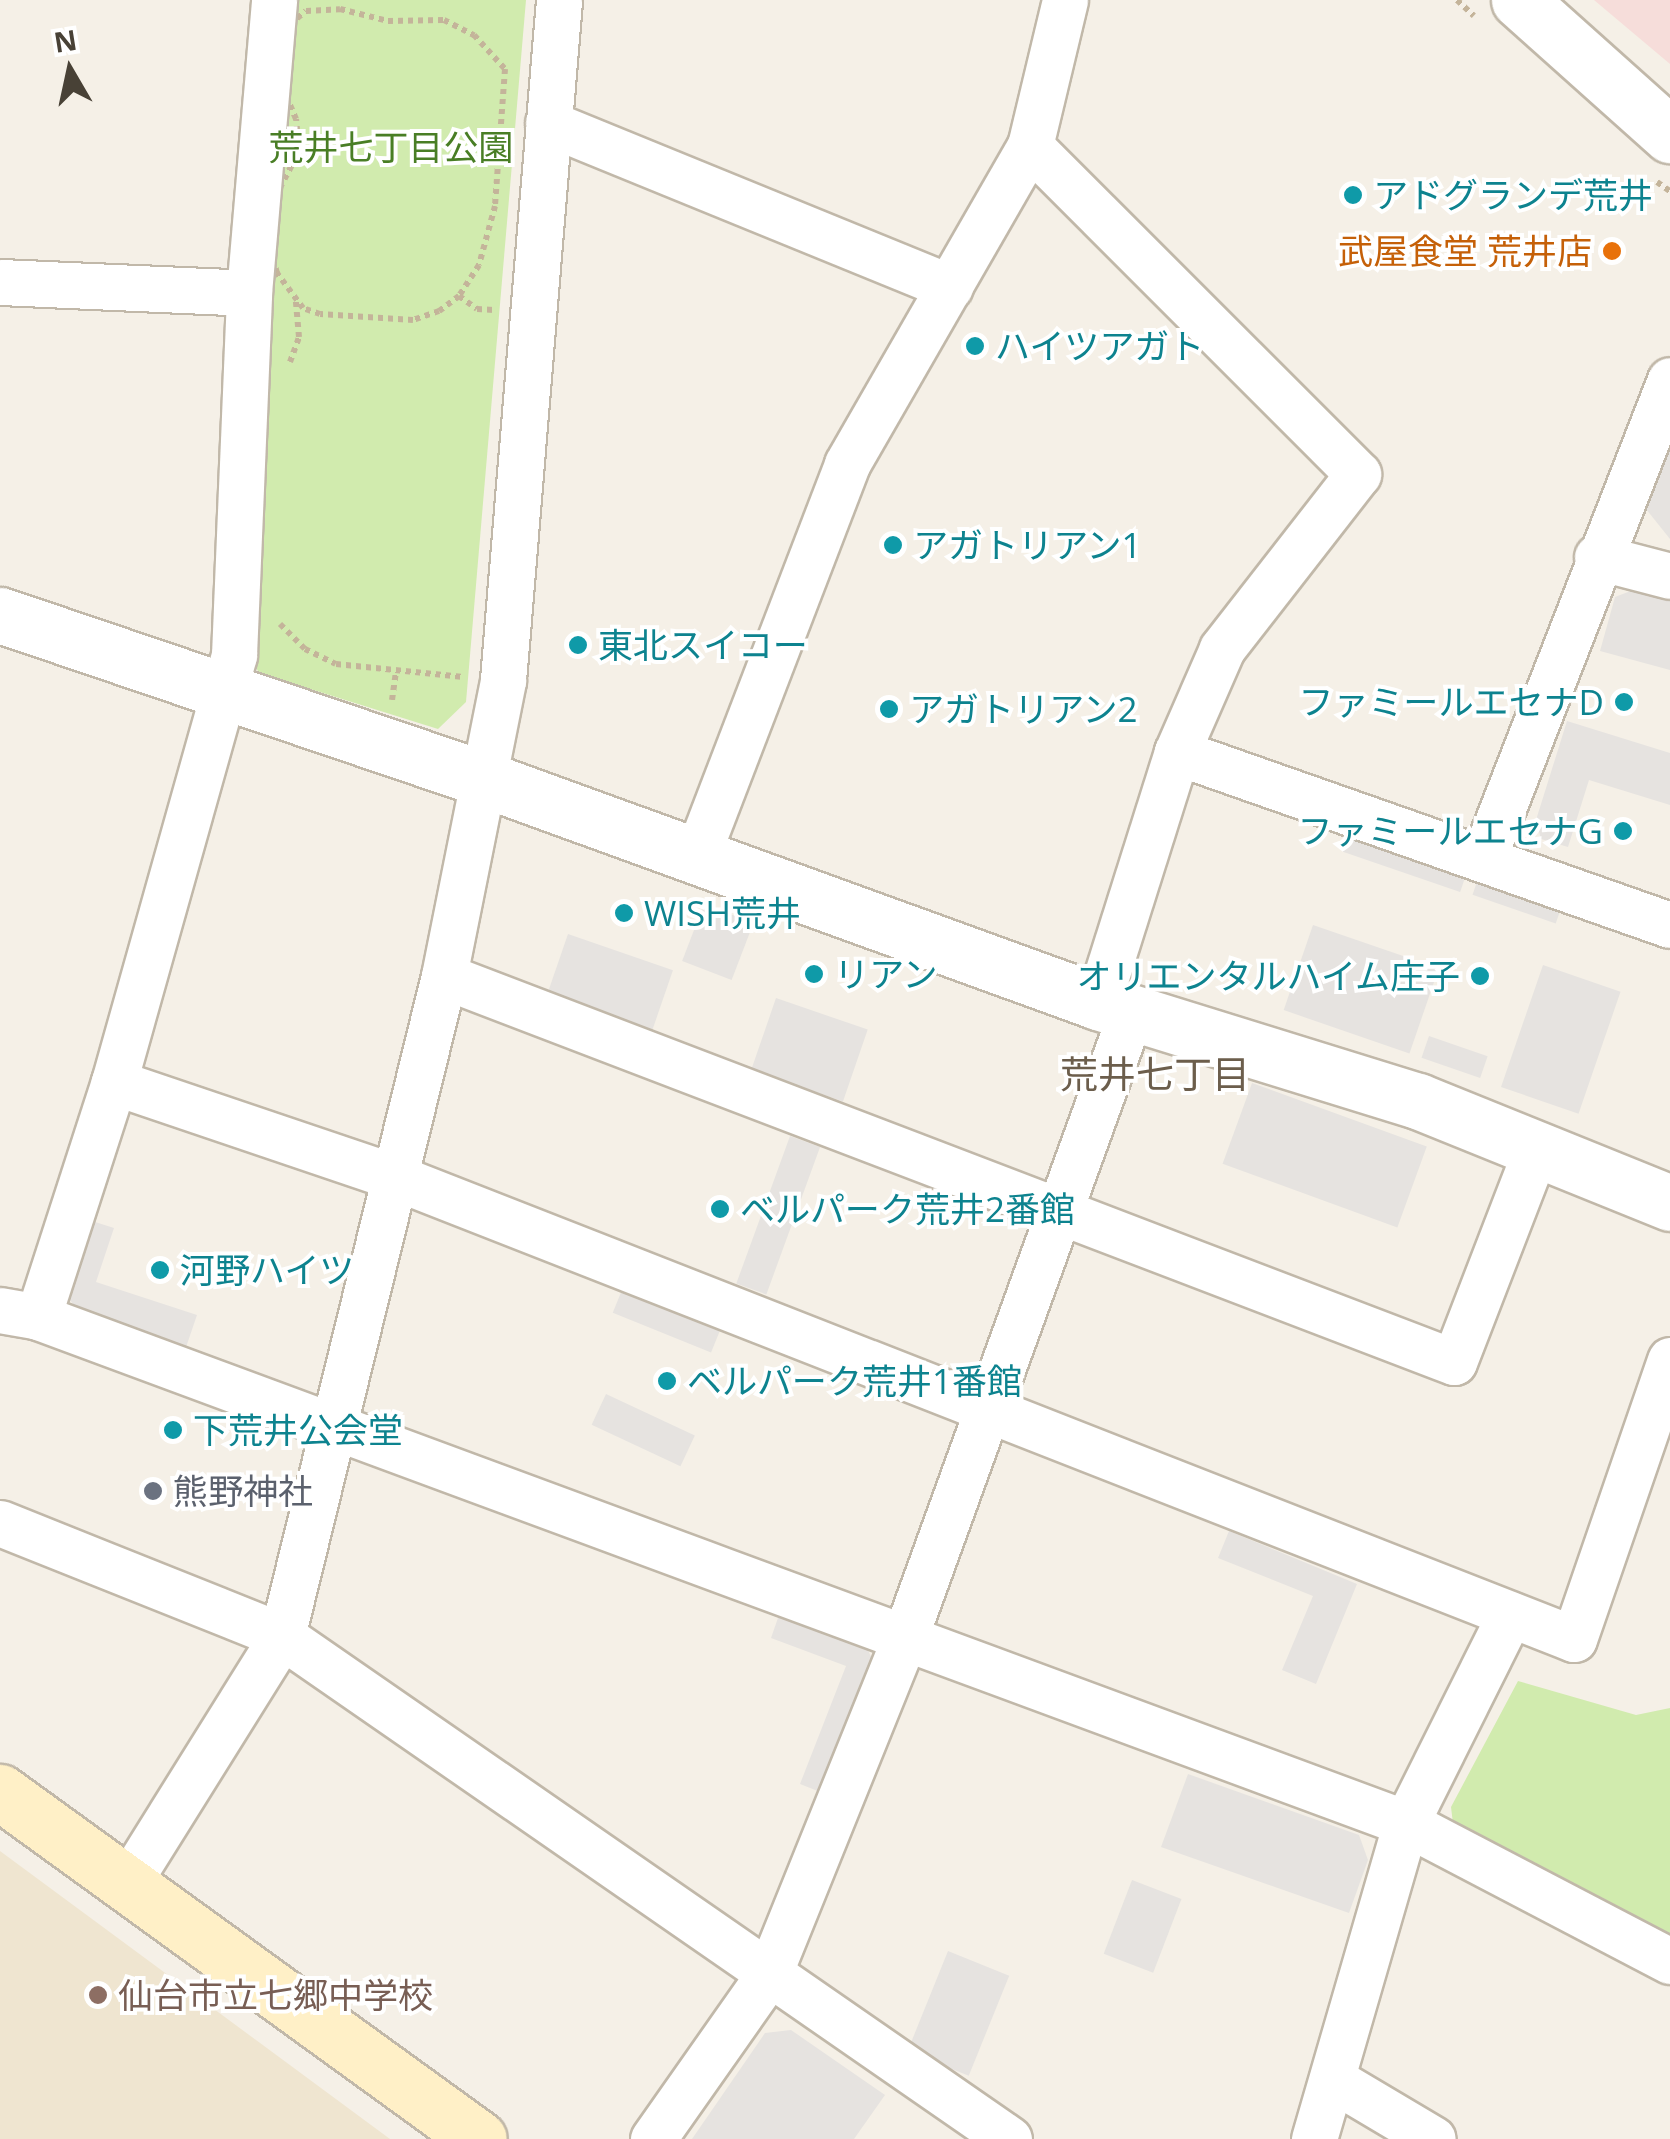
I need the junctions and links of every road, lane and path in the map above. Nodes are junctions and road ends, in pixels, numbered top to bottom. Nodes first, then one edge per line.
1 (274, 0) edge
2 (558, 0) edge
3 (1064, 0) edge
4 (1518, 0) edge
5 (270, 82) junction
6 (548, 123) junction
7 (1670, 135) edge
8 (1030, 146) junction
9 (0, 282) edge
10 (950, 287) junction
11 (249, 293) junction
12 (1670, 380) edge
13 (1598, 557) junction
14 (1670, 576) edge
15 (273, 611) dead end
16 (4, 629) edge
17 (502, 680) junction
18 (223, 689) junction
19 (1177, 752) junction
20 (481, 778) junction
21 (696, 858) junction
22 (1483, 859) junction
23 (1670, 925) edge
24 (444, 976) junction
25 (1114, 1008) junction
26 (114, 1082) junction
27 (1536, 1150) junction
28 (395, 1177) junction
29 (1670, 1202) edge
30 (1062, 1210) junction
31 (19, 1314) edge
32 (1670, 1360) edge
33 (988, 1412) junction
34 (1661, 1413) edge
35 (334, 1426) junction
36 (0, 1523) edge
37 (1510, 1614) junction
38 (282, 1636) junction
39 (905, 1637) junction
40 (0, 1792) edge
41 (1406, 1823) junction
42 (127, 1884) junction
43 (1670, 1961) edge
44 (769, 1974) junction
45 (1332, 2079) junction
46 (479, 2139) edge
47 (652, 2139) edge
48 (1009, 2139) edge
49 (1314, 2139) edge
50 (1432, 2139) edge

1 - 5 street
2 - 6 street
3 - 8 street
4 - 7 street
5 - 5 path
5 - 11 street
6 - 10 street
6 - 17 street
8 - 10 street
8 - 19 street
9 - 11 street
10 - 21 street
11 - 18 street
12 - 13 street
13 - 14 street
13 - 22 street
15 - 17 path
16 - 18 street
17 - 20 street
18 - 20 street
18 - 26 street
19 - 22 street
19 - 25 street
20 - 21 street
20 - 24 street
21 - 25 street
22 - 23 street
24 - 28 street
24 - 30 street
25 - 27 street
25 - 30 street
26 - 28 street
26 - 31 street
27 - 29 street
27 - 30 street
28 - 33 street
28 - 35 street
30 - 33 street
31 - 35 street
32 - 34 street
33 - 37 street
33 - 39 street
34 - 37 street
35 - 38 street
35 - 39 street
36 - 38 street
37 - 41 street
38 - 42 street
38 - 44 street
39 - 41 street
39 - 44 street
40 - 42 main road
41 - 43 street
41 - 45 street
42 - 46 main road
44 - 47 street
44 - 48 street
45 - 49 street
45 - 50 street

